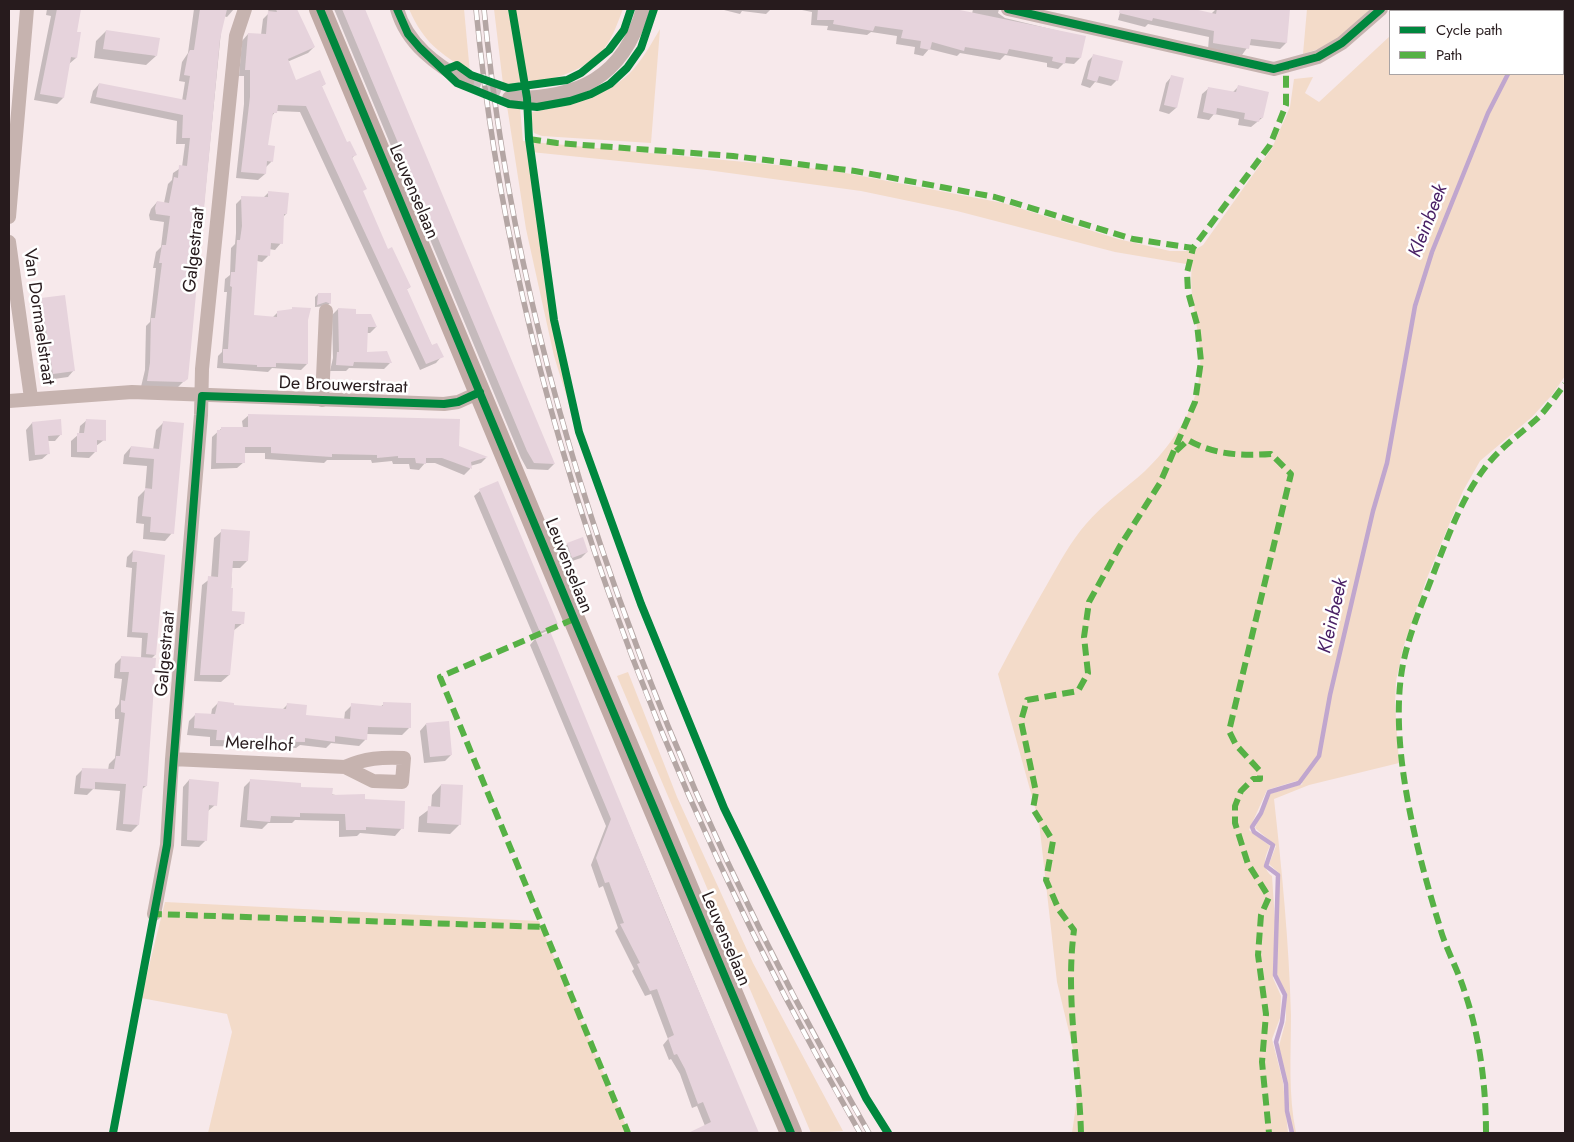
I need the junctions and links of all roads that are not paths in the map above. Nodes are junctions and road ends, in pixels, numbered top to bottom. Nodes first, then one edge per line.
1 (27, 9) edge
2 (245, 9) edge
3 (320, 9) edge
4 (397, 9) edge
5 (644, 9) edge
6 (1008, 9) edge
7 (1381, 9) edge
8 (467, 82) tunnel mouth
9 (509, 98) tunnel mouth
10 (9, 217) edge
11 (9, 242) edge
12 (326, 311) dead end
13 (480, 392) junction
14 (202, 396) junction
15 (30, 398) junction
16 (322, 400) junction
17 (9, 401) edge
18 (172, 759) junction
19 (345, 767) dead end
20 (154, 914) dead end
21 (791, 1133) edge

1 - 10 street
2 - 14 street, Galgestraat
3 - 13 main road, Leuvenselaan
4 - 8 street
5 - 9 street
6 - 7 street
11 - 15 street, Van Dormaelstraat
12 - 16 street, De Brouwerstraat
13 - 16 street, De Brouwerstraat
13 - 21 main road, Leuvenselaan
14 - 15 street, De Brouwerstraat
14 - 16 street, De Brouwerstraat
14 - 18 street, Galgestraat
15 - 17 street, De Brouwerstraat
18 - 19 street, Merelhof
18 - 20 street, Galgestraat

